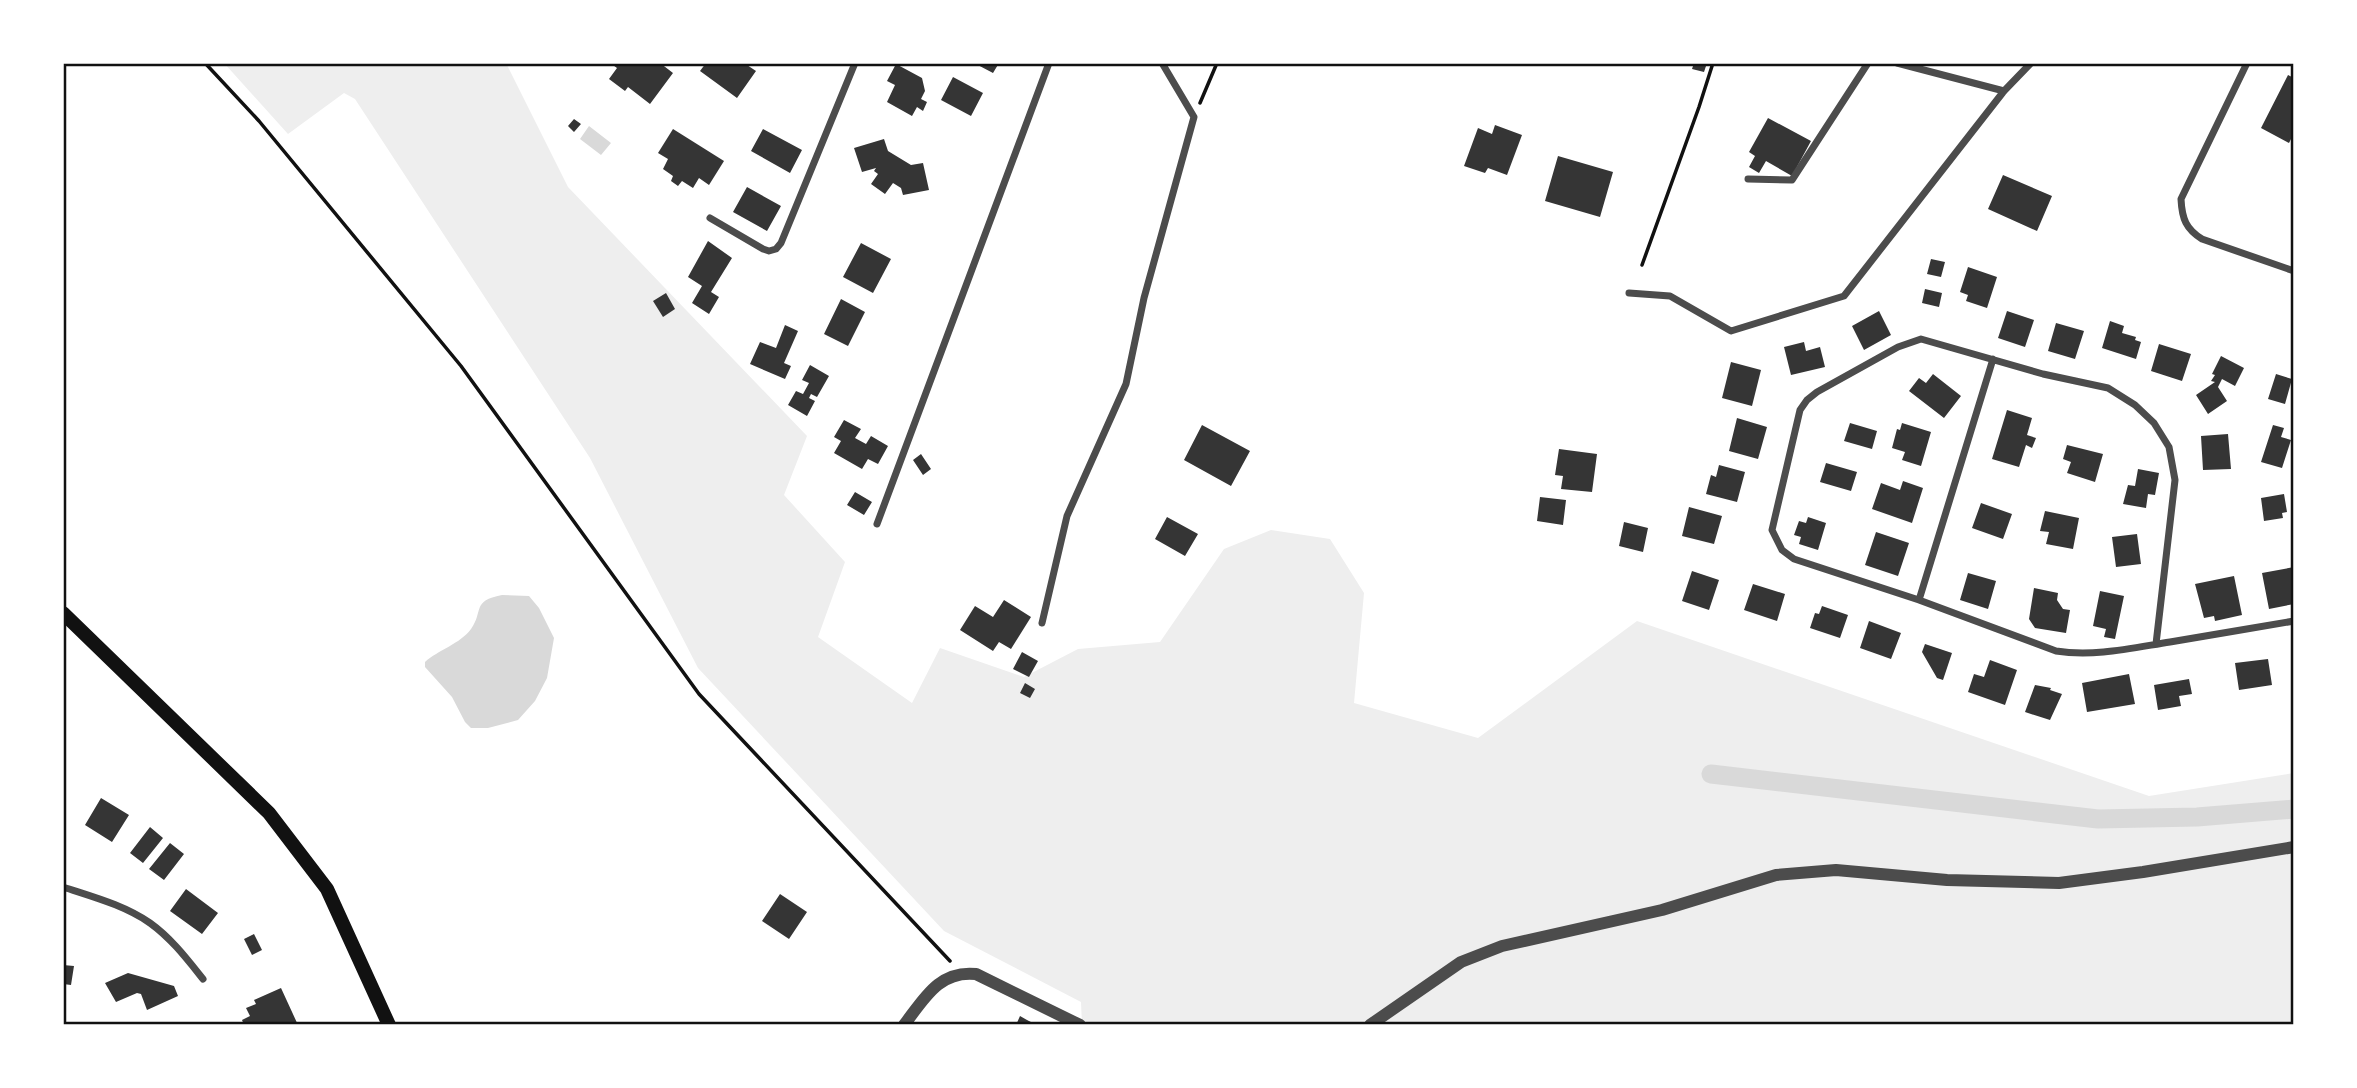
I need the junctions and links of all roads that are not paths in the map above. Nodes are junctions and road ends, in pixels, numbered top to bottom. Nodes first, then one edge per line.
1 (855, 63) edge
2 (1049, 63) edge
3 (1163, 63) edge
4 (1868, 63) edge
5 (1897, 63) edge
6 (2031, 63) edge
7 (2247, 63) edge
8 (2004, 92) junction
9 (1748, 179) dead end
10 (710, 218) dead end
11 (2294, 271) edge
12 (1629, 293) dead end
13 (1993, 359) junction
14 (877, 524) dead end
15 (1919, 600) junction
16 (63, 612) edge
17 (2294, 621) edge
18 (1042, 623) dead end
19 (2156, 644) junction
20 (2294, 846) edge
21 (63, 887) edge
22 (203, 979) dead end
23 (389, 1025) edge
24 (904, 1025) edge
25 (1080, 1025) edge
26 (1370, 1025) edge

1 - 10 street
2 - 14 street
3 - 18 street
4 - 9 street
5 - 8 street
6 - 8 street
7 - 11 street
8 - 12 street
13 - 15 street
13 - 15 street
13 - 19 street
15 - 19 street
16 - 23 main road
17 - 19 street
20 - 26 street
21 - 22 street
24 - 25 street

